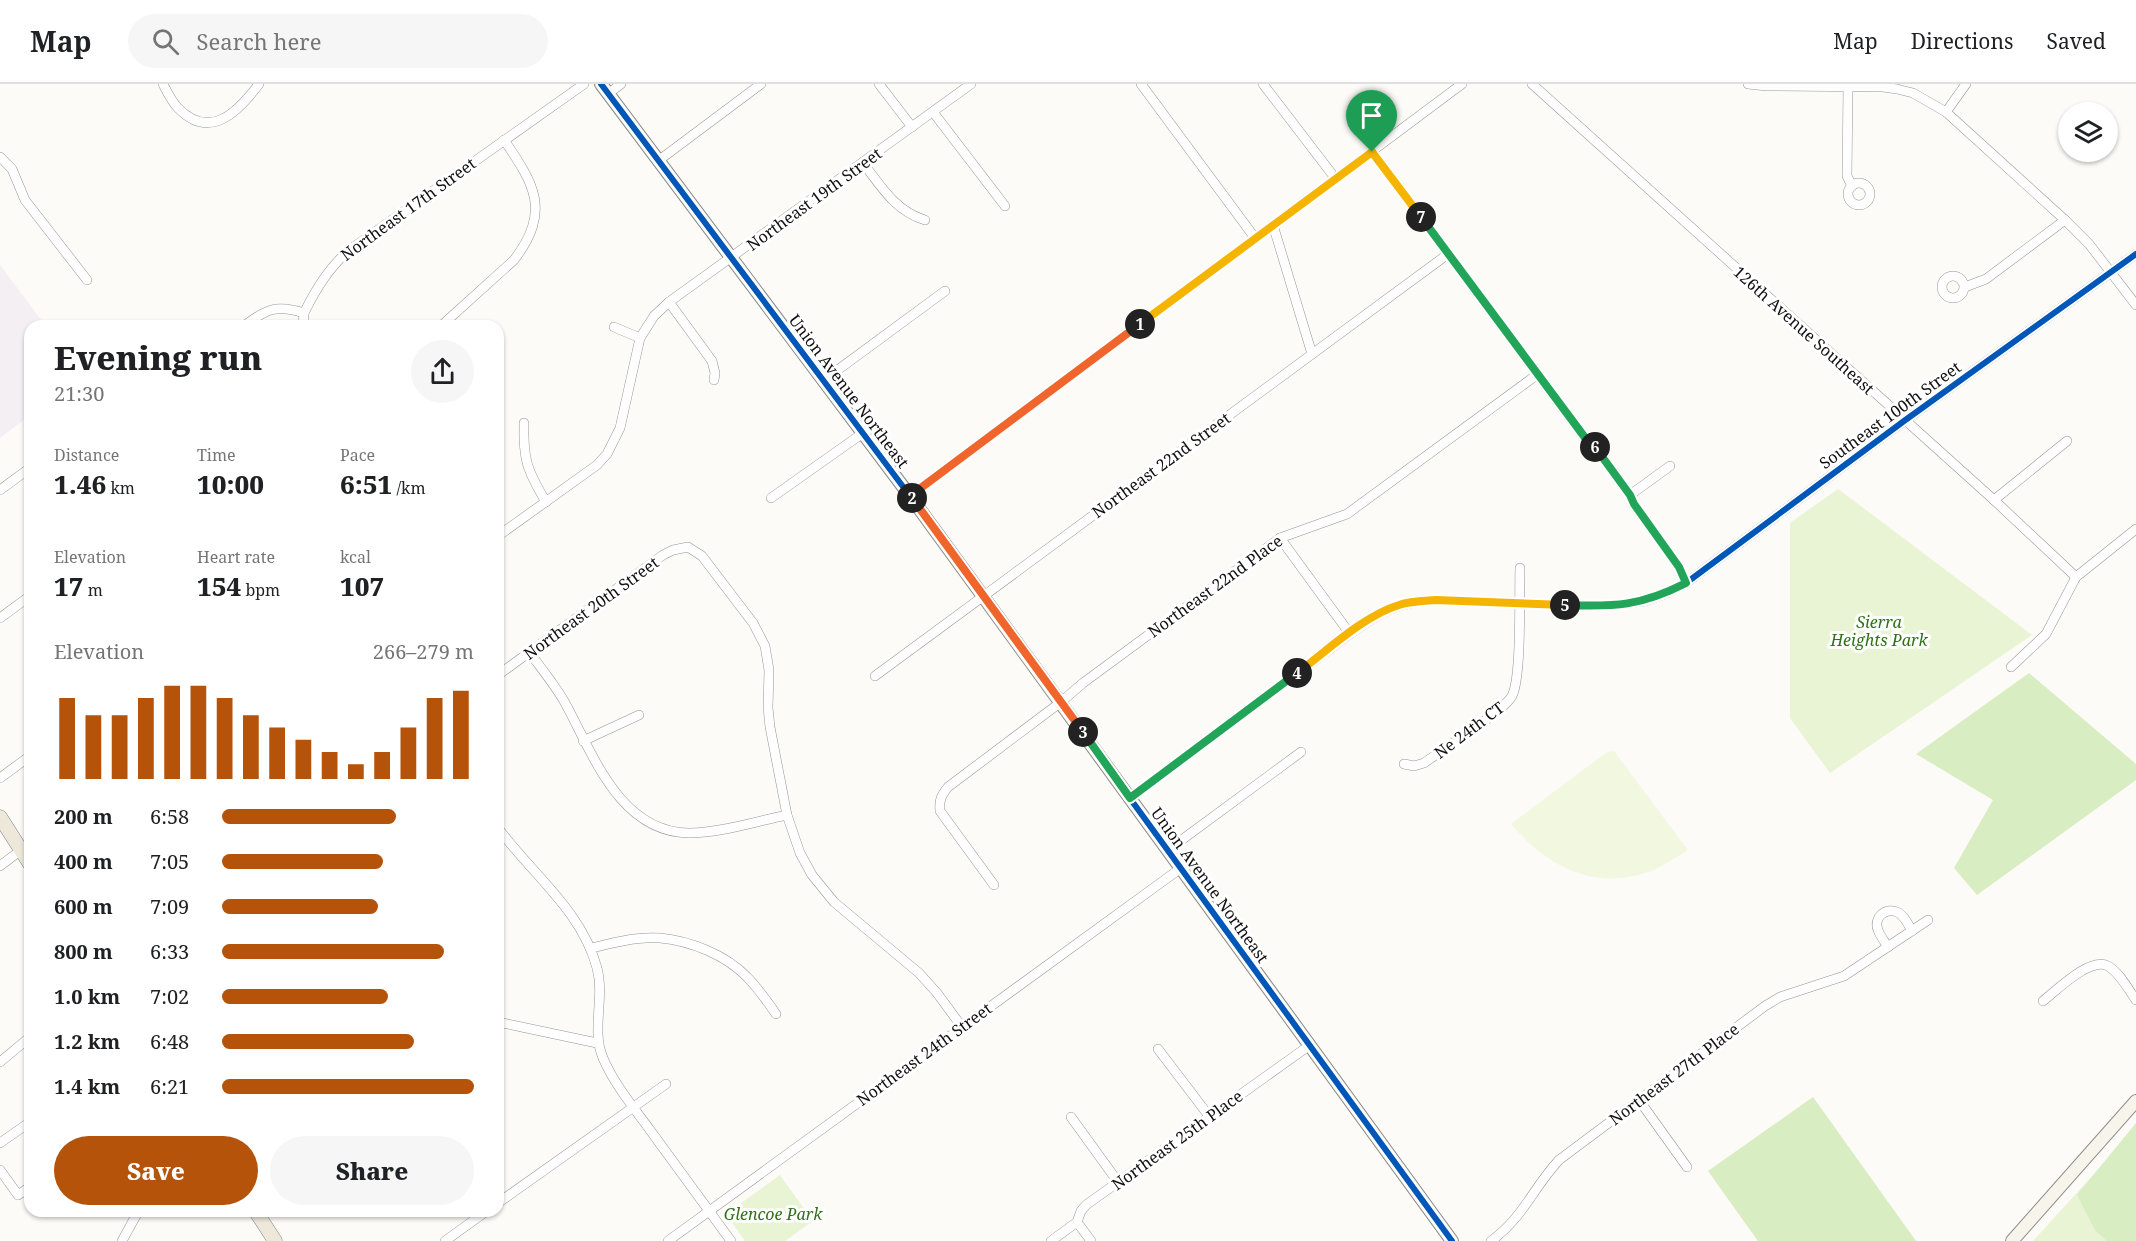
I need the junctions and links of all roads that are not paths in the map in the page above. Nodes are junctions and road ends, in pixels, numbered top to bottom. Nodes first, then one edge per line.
1 (163, 84) edge
2 (259, 84) edge
3 (584, 84) edge
4 (621, 84) edge
5 (761, 84) edge
6 (879, 84) edge
7 (971, 84) edge
8 (1141, 84) edge
9 (1263, 84) edge
10 (1462, 84) edge
11 (1532, 84) edge
12 (1748, 84) edge
13 (1966, 84) edge
14 (1848, 87) junction
15 (605, 89) edge
16 (933, 112) junction
17 (1946, 112) junction
18 (912, 127) junction
19 (504, 140) junction
20 (1372, 152) junction
21 (0, 157) edge
22 (658, 161) junction
23 (863, 163) junction
24 (1335, 178) junction
25 (1852, 186) dead end
26 (1005, 206) dead end
27 (925, 220) dead end
28 (2065, 220) junction
29 (1273, 225) junction
30 (1255, 238) junction
31 (1448, 254) junction
32 (2136, 254) edge
33 (732, 258) junction
34 (2111, 271) junction
35 (87, 280) dead end
36 (1965, 287) dead end
37 (945, 291) dead end
38 (669, 302) junction
39 (2136, 305) edge
40 (304, 313) junction
41 (252, 320) edge
42 (303, 320) edge
43 (448, 320) edge
44 (614, 327) dead end
45 (640, 338) junction
46 (1312, 354) junction
47 (1538, 375) junction
48 (714, 380) dead end
49 (824, 380) junction
50 (1904, 421) junction
51 (524, 423) dead end
52 (863, 433) junction
53 (2067, 441) dead end
54 (1670, 466) dead end
55 (24, 472) edge
56 (0, 490) edge
57 (1630, 495) junction
58 (910, 496) junction
59 (771, 498) dead end
60 (1994, 500) junction
61 (546, 502) junction
62 (2136, 529) edge
63 (504, 532) edge
64 (1280, 538) junction
65 (1520, 568) dead end
66 (2076, 577) junction
67 (1686, 583) junction
68 (984, 596) junction
69 (24, 601) edge
70 (1519, 603) junction
71 (0, 618) edge
72 (1350, 634) junction
73 (530, 653) junction
74 (2011, 667) dead end
75 (504, 671) edge
76 (875, 676) dead end
77 (1061, 702) junction
78 (639, 715) dead end
79 (583, 741) junction
80 (1301, 752) dead end
81 (24, 760) edge
82 (1404, 764) dead end
83 (0, 778) edge
84 (1130, 798) junction
85 (787, 815) junction
86 (0, 818) edge
87 (504, 835) edge
88 (21, 850) junction
89 (1168, 850) junction
90 (24, 855) edge
91 (0, 866) edge
92 (1181, 868) junction
93 (994, 885) dead end
94 (1928, 920) dead end
95 (1912, 931) junction
96 (1888, 947) junction
97 (591, 948) junction
98 (2136, 1000) edge
99 (2043, 1001) dead end
100 (776, 1014) dead end
101 (504, 1023) edge
102 (962, 1027) junction
103 (24, 1042) edge
104 (597, 1043) junction
105 (1310, 1045) junction
106 (1158, 1049) dead end
107 (0, 1062) edge
108 (666, 1084) dead end
109 (1639, 1100) junction
110 (2136, 1101) edge
111 (633, 1107) junction
112 (1209, 1116) junction
113 (1071, 1117) dead end
114 (24, 1126) edge
115 (0, 1143) edge
116 (1687, 1167) dead end
117 (0, 1170) edge
118 (1118, 1182) junction
119 (24, 1192) edge
120 (504, 1199) edge
121 (709, 1211) junction
122 (135, 1217) edge
123 (260, 1217) edge
124 (478, 1217) edge
125 (1077, 1221) junction
126 (122, 1241) edge
127 (276, 1241) edge
128 (445, 1241) edge
129 (668, 1241) edge
130 (731, 1241) edge
131 (1051, 1241) edge
132 (1091, 1241) edge
133 (1452, 1241) edge
134 (1491, 1241) edge
135 (2012, 1241) edge

1 - 2 street
3 - 19 street, Northeast 17th Street
4 - 15 street
5 - 22 street
6 - 18 street
7 - 16 street, Northeast 19th Street
8 - 30 street
9 - 24 street
10 - 20 street
11 - 50 street, 126th Avenue Southeast
12 - 14 street
13 - 17 street
14 - 17 street
14 - 25 street
15 - 22 street, Union Avenue Northeast
16 - 18 street, Northeast 19th Street
16 - 26 street
17 - 28 street
18 - 23 street, Northeast 19th Street
19 - 40 street, Northeast 17th Street
19 - 43 street
20 - 24 street
20 - 31 street
21 - 35 street
22 - 33 street, Union Avenue Northeast
23 - 27 street
23 - 33 street, Northeast 19th Street
24 - 29 street
28 - 34 street
28 - 36 street
29 - 30 street
29 - 46 street
30 - 58 street
31 - 46 street, Northeast 22nd Street
31 - 47 street
32 - 34 street, Southeast 100th Street
33 - 38 street, Northeast 19th Street
33 - 49 street, Union Avenue Northeast
34 - 39 street
34 - 50 street, Southeast 100th Street
37 - 49 street
38 - 45 street, Northeast 19th Street
38 - 48 street
40 - 41 street
40 - 42 street
44 - 45 street
45 - 61 street, Northeast 19th Street
46 - 68 street, Northeast 22nd Street
47 - 57 street
47 - 64 street, Northeast 22nd Place
49 - 52 street, Union Avenue Northeast
50 - 60 street, 126th Avenue Southeast
50 - 67 street, Southeast 100th Street
51 - 61 street
52 - 58 street, Union Avenue Northeast
52 - 59 street
53 - 60 street
54 - 57 street
55 - 56 street
57 - 67 street
58 - 68 street, Union Avenue Northeast
60 - 66 street, 126th Avenue Southeast
61 - 63 street, Northeast 19th Street
62 - 66 street
64 - 72 street
64 - 77 street, Northeast 22nd Place
65 - 70 street, Ne 24th CT
66 - 74 street
67 - 70 street, Southeast 100th Street
68 - 76 street, Northeast 22nd Street
68 - 77 street, Union Avenue Northeast
69 - 71 street
70 - 72 street, Southeast 100th Street
70 - 82 street, Ne 24th CT
72 - 84 street, Southeast 100th Street
73 - 75 street, Northeast 20th Street
73 - 79 street
73 - 85 street, Northeast 20th Street
77 - 84 street, Union Avenue Northeast
77 - 93 street, Northeast 22nd Place
78 - 79 street
79 - 85 street
80 - 89 street
81 - 83 street
84 - 89 street, Union Avenue Northeast
85 - 102 street
86 - 88 main road
87 - 97 street
88 - 90 main road
88 - 91 street
89 - 92 street, Union Avenue Northeast
92 - 102 street, Northeast 24th Street
92 - 105 street, Union Avenue Northeast
94 - 95 street, Northeast 27th Place
95 - 96 street, Northeast 27th Place
95 - 96 street
96 - 109 street, Northeast 27th Place
97 - 100 street
97 - 104 street
98 - 99 street
101 - 104 street
102 - 121 street, Northeast 24th Street
103 - 107 street
104 - 111 street
105 - 112 street, Northeast 25th Place
105 - 133 street, Union Avenue Northeast
106 - 112 street
108 - 111 street
109 - 116 street
109 - 134 street, Northeast 27th Place
110 - 135 street
111 - 120 street
111 - 121 street
112 - 118 street, Northeast 25th Place
113 - 118 street
114 - 115 street
117 - 119 street
118 - 125 street, Northeast 25th Place
121 - 129 street, Northeast 24th Street
121 - 130 street
122 - 126 street
123 - 127 main road
124 - 128 street
125 - 131 street, Northeast 25th Place
125 - 132 street

